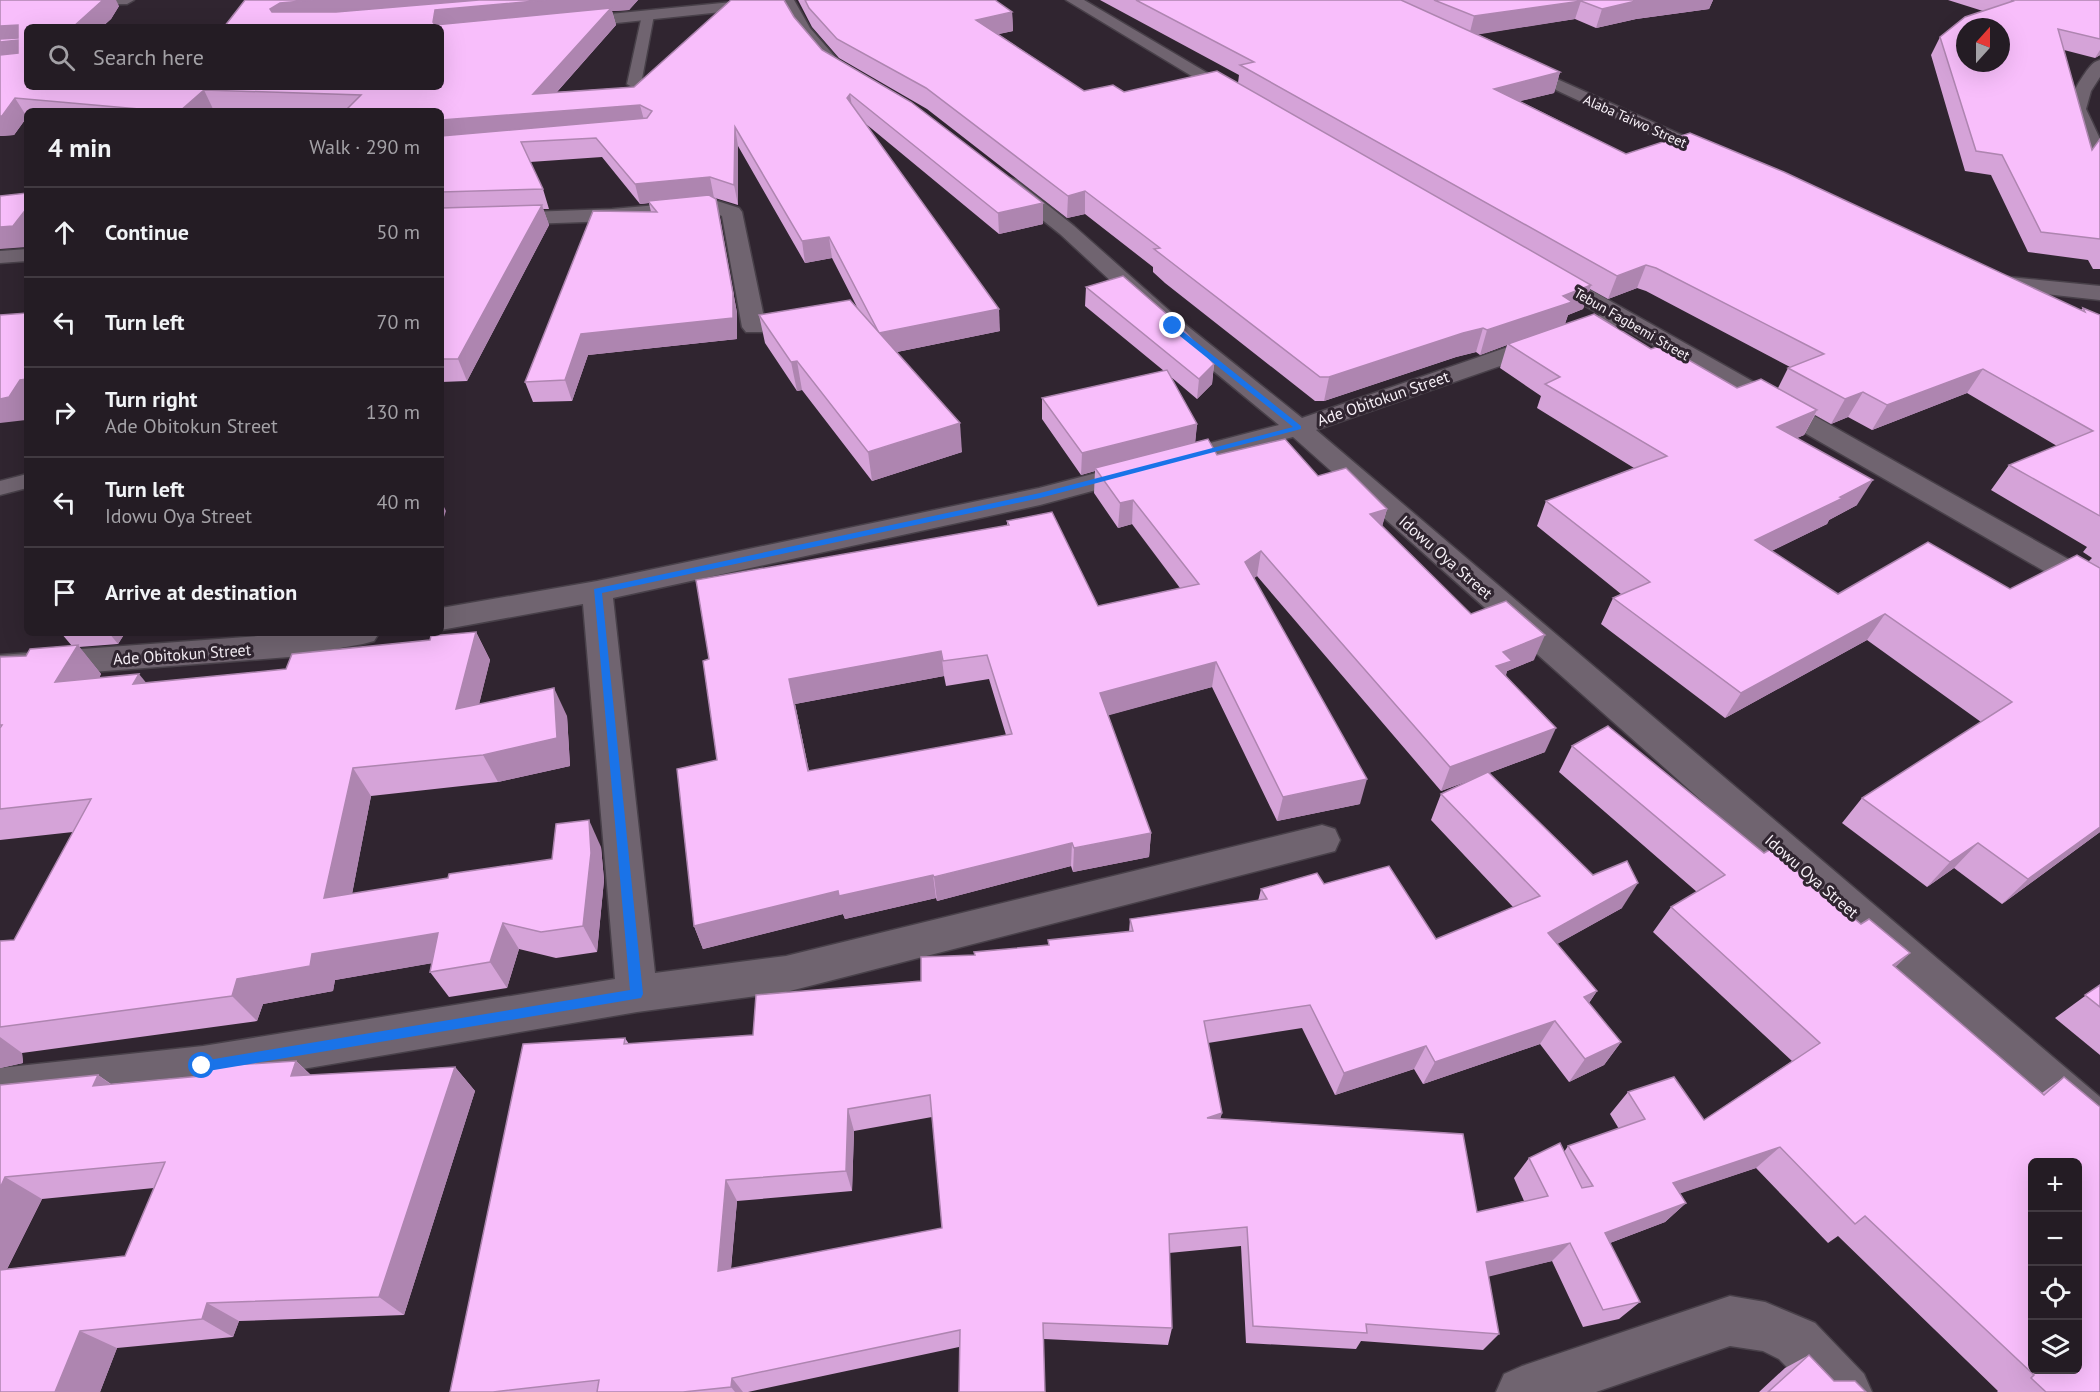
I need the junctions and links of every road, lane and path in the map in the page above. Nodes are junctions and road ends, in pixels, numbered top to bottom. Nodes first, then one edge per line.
1 (127, 0) edge
2 (1073, 0) edge
3 (787, 1) edge
4 (0, 2) edge
5 (648, 15) junction
6 (556, 24) edge
7 (1503, 60) edge
8 (2100, 65) edge
9 (852, 75) edge
10 (634, 84) edge
11 (1257, 107) edge
12 (2100, 153) edge
13 (984, 165) edge
14 (1732, 165) edge
15 (444, 221) edge
16 (1525, 263) edge
17 (1977, 273) edge
18 (1999, 283) junction
19 (2100, 293) edge
20 (2049, 306) edge
21 (1618, 317) junction
22 (754, 327) dead end
23 (1298, 428) junction
24 (24, 483) edge
25 (0, 488) edge
26 (2100, 590) edge
27 (597, 591) junction
28 (444, 618) edge
29 (345, 636) edge
30 (0, 667) edge
31 (1322, 840) dead end
32 (637, 994) junction
33 (0, 1089) edge
34 (2100, 1126) edge
35 (1522, 1392) edge
36 (1846, 1392) edge

1 - 4 street
2 - 11 street
3 - 5 street
3 - 9 street
5 - 6 street
5 - 10 lane
7 - 14 street, Alaba Taiwo Street
8 - 12 street
13 - 23 street, Idowu Oya Street
15 - 22 street
16 - 21 street, Tebun Fagbemi Street
17 - 18 street
18 - 19 street
18 - 20 street
21 - 23 street, Ade Obitokun Street
21 - 26 street, Tebun Fagbemi Street
23 - 27 street, Ade Obitokun Street
23 - 34 street, Idowu Oya Street
24 - 25 lane
27 - 28 street, Ade Obitokun Street
27 - 32 street
29 - 30 street, Ade Obitokun Street
31 - 32 street
32 - 33 street
35 - 36 street

